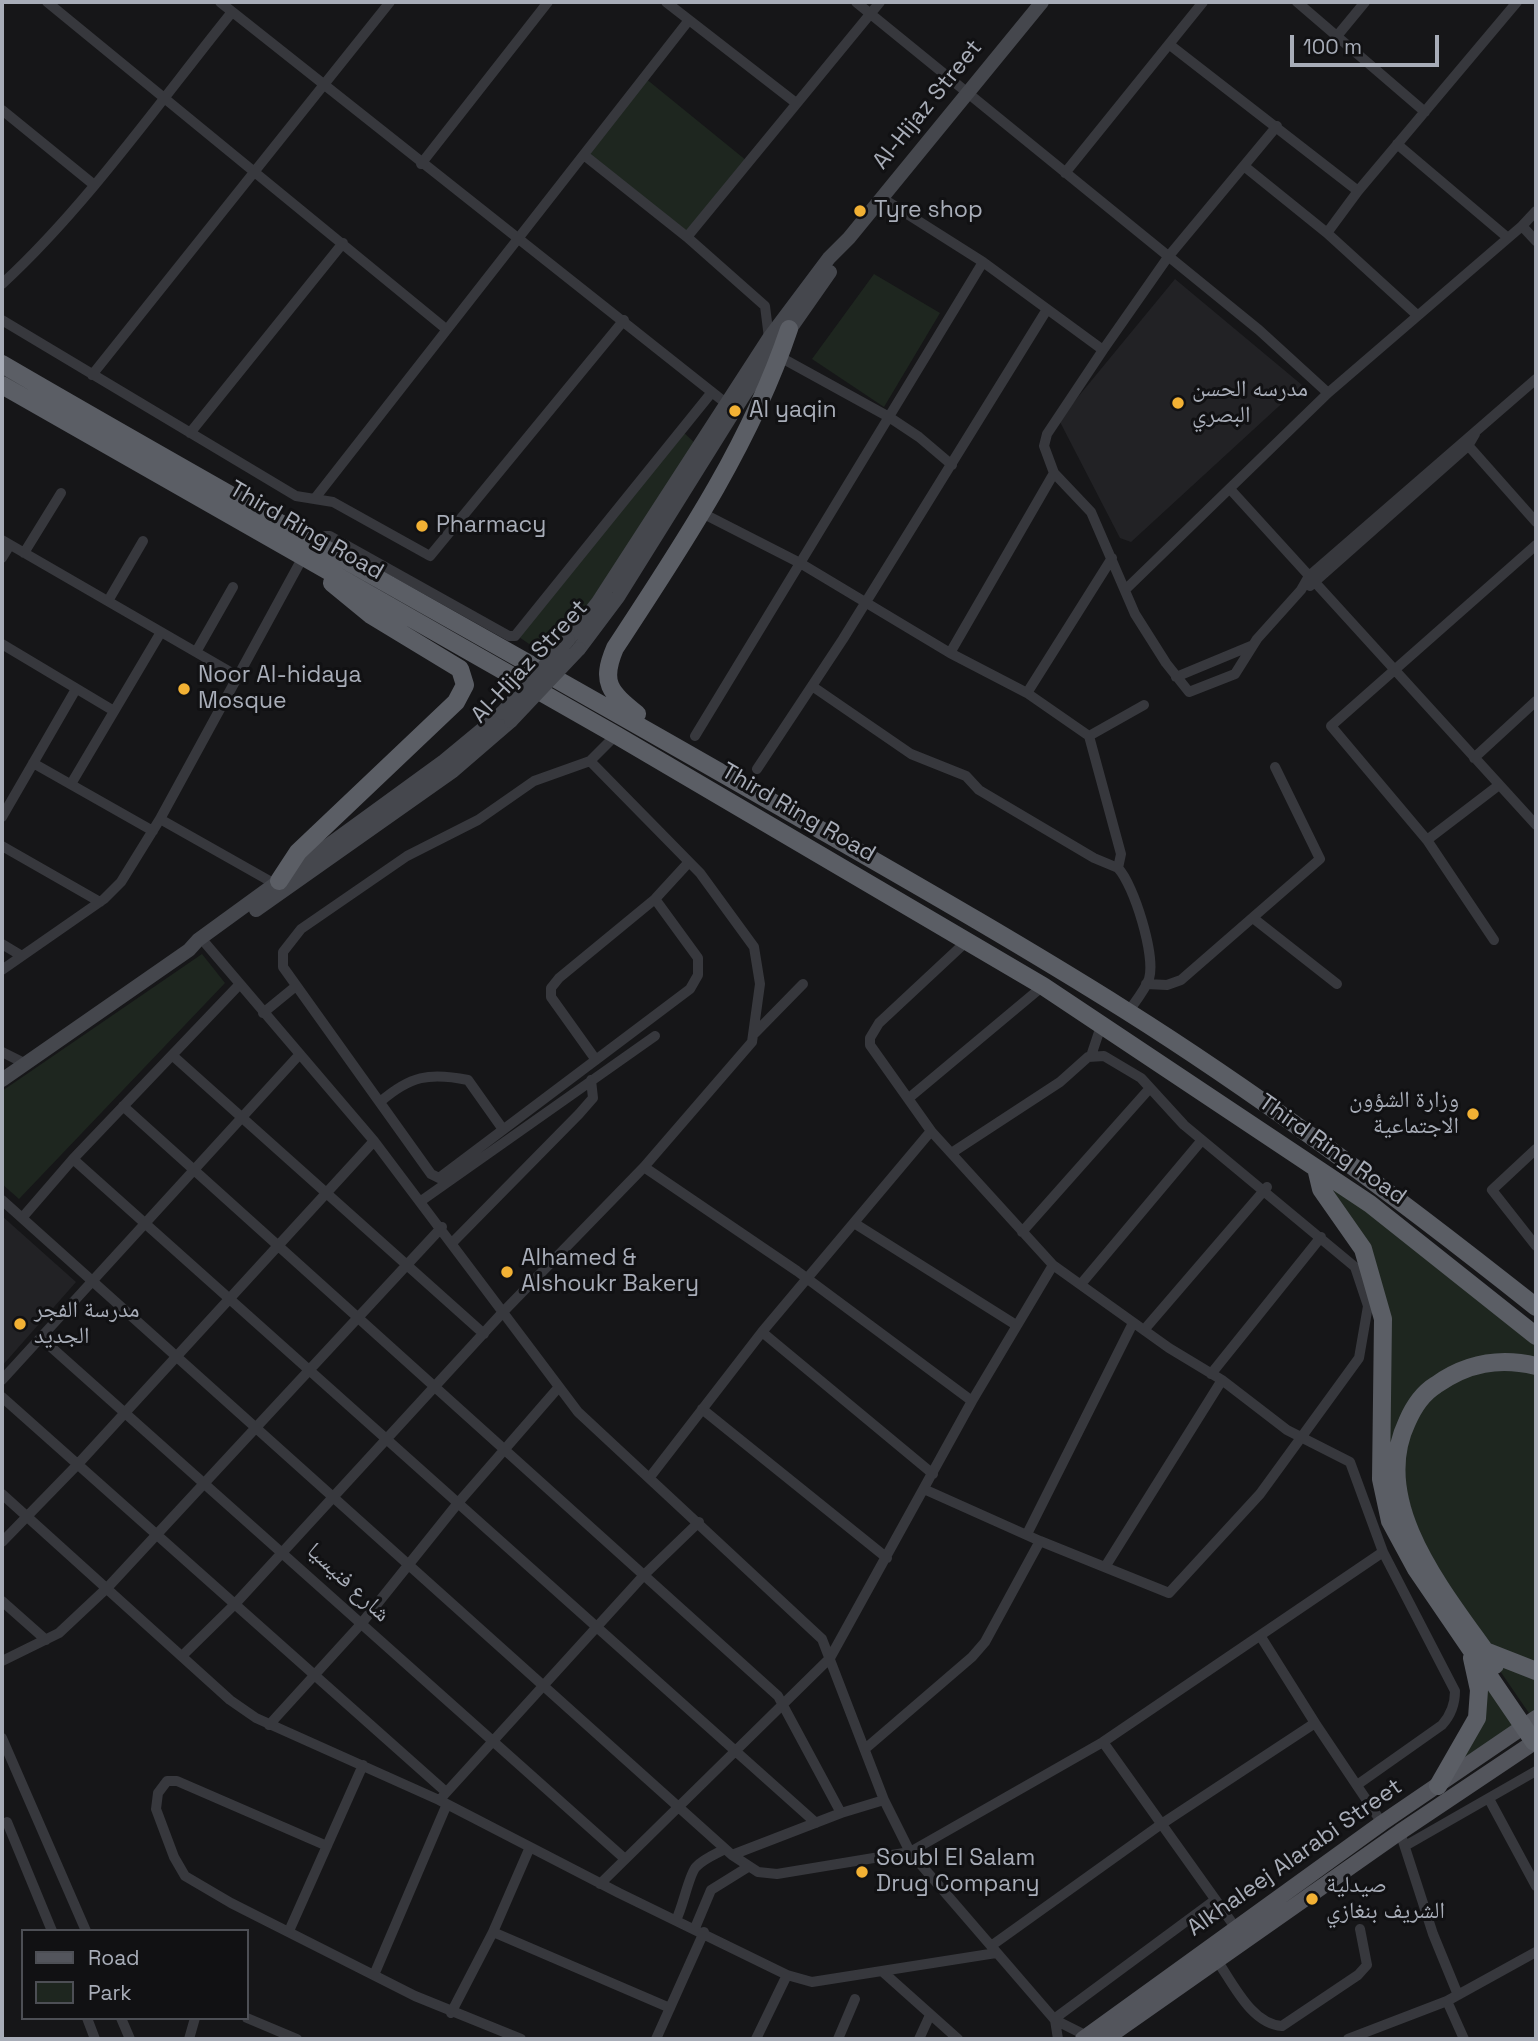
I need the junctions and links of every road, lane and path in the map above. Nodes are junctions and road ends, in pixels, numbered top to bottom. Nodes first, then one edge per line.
1 (47, 2) edge
2 (220, 2) edge
3 (390, 2) edge
4 (548, 2) edge
5 (666, 2) edge
6 (856, 2) edge
7 (880, 2) edge
8 (1042, 2) edge
9 (1203, 2) edge
10 (1297, 2) edge
11 (1365, 2) edge
12 (1517, 2) edge
13 (232, 12) junction
14 (871, 13) junction
15 (689, 20) junction
16 (1337, 36) junction
17 (1170, 45) junction
18 (323, 87) junction
19 (967, 93) junction
20 (165, 96) junction
21 (796, 103) junction
22 (2, 110) edge
23 (1425, 111) junction
24 (1277, 126) junction
25 (1397, 145) junction
26 (584, 155) junction
27 (421, 164) junction
28 (1244, 166) junction
29 (256, 170) junction
30 (1065, 173) junction
31 (93, 184) junction
32 (1358, 191) junction
33 (882, 198) junction
34 (1536, 211) edge
35 (1522, 226) junction
36 (1327, 233) junction
37 (687, 237) junction
38 (849, 238) junction
39 (1508, 238) junction
40 (518, 240) junction
41 (1536, 242) edge
42 (343, 243) junction
43 (1168, 257) junction
44 (984, 262) junction
45 (2, 284) edge
46 (1046, 311) junction
47 (1417, 315) junction
48 (2, 320) edge
49 (624, 320) junction
50 (446, 328) junction
51 (789, 329) junction
52 (769, 338) junction
53 (1103, 350) junction
54 (780, 357) junction
55 (2, 364) edge
56 (92, 375) junction
57 (1536, 379) edge
58 (2, 385) edge
59 (27, 389) junction
60 (712, 392) junction
61 (1328, 393) junction
62 (727, 404) junction
63 (889, 417) junction
64 (190, 433) junction
65 (1465, 443) junction
66 (952, 465) junction
67 (1054, 473) junction
68 (1230, 489) junction
69 (61, 493) dead end
70 (316, 497) junction
71 (704, 514) junction
72 (1536, 522) edge
73 (143, 541) dead end
74 (6, 542) edge
75 (316, 543) junction
76 (1536, 545) edge
77 (24, 553) junction
78 (2, 558) edge
79 (1112, 558) junction
80 (308, 560) junction
81 (800, 563) junction
82 (1312, 579) junction
83 (233, 587) dead end
84 (1125, 590) junction
85 (108, 601) junction
86 (866, 602) junction
87 (161, 632) junction
88 (2, 644) edge
89 (574, 645) junction
90 (1253, 645) junction
91 (196, 652) junction
92 (950, 653) junction
93 (1395, 669) junction
94 (239, 677) junction
95 (1176, 677) junction
96 (812, 686) junction
97 (76, 689) junction
98 (1027, 693) junction
99 (1536, 701) edge
100 (1144, 705) dead end
101 (114, 711) junction
102 (507, 717) junction
103 (616, 735) junction
104 (695, 736) dead end
105 (1089, 736) junction
106 (671, 743) junction
107 (1474, 758) junction
108 (590, 761) junction
109 (33, 763) junction
110 (1275, 766) dead end
111 (757, 769) dead end
112 (71, 784) junction
113 (1499, 785) junction
114 (2, 817) edge
115 (159, 819) junction
116 (1536, 825) edge
117 (153, 831) junction
118 (1427, 840) junction
119 (2, 846) edge
120 (1121, 854) junction
121 (1100, 860) junction
122 (689, 862) junction
123 (1118, 868) junction
124 (277, 883) junction
125 (655, 899) junction
126 (100, 902) junction
127 (1253, 918) junction
128 (968, 940) junction
129 (1494, 940) dead end
130 (2, 944) edge
131 (206, 944) junction
132 (190, 950) junction
133 (22, 956) junction
134 (2, 970) edge
135 (803, 984) dead end
136 (1146, 984) junction
137 (1337, 984) dead end
138 (238, 985) junction
139 (296, 986) junction
140 (1043, 986) junction
141 (1128, 1012) junction
142 (263, 1013) junction
143 (1102, 1023) junction
144 (755, 1033) junction
145 (655, 1036) dead end
146 (2, 1052) edge
147 (172, 1055) junction
148 (299, 1055) junction
149 (1091, 1056) junction
150 (1153, 1057) junction
151 (596, 1060) junction
152 (26, 1063) junction
153 (1141, 1078) junction
154 (2, 1080) edge
155 (591, 1080) junction
156 (1150, 1088) junction
157 (909, 1098) junction
158 (380, 1102) junction
159 (123, 1106) junction
160 (241, 1117) junction
161 (502, 1128) junction
162 (931, 1131) junction
163 (1202, 1140) junction
164 (374, 1141) junction
165 (1536, 1149) edge
166 (953, 1152) junction
167 (73, 1159) junction
168 (644, 1167) junction
169 (1316, 1168) junction
170 (192, 1170) junction
171 (1267, 1188) junction
172 (325, 1191) junction
173 (2, 1200) edge
174 (421, 1201) junction
175 (22, 1218) junction
176 (145, 1223) junction
177 (854, 1223) junction
178 (442, 1227) junction
179 (1022, 1232) junction
180 (1321, 1237) junction
181 (453, 1242) junction
182 (276, 1244) junction
183 (1536, 1246) edge
184 (405, 1265) junction
185 (1053, 1265) junction
186 (808, 1279) junction
187 (93, 1280) junction
188 (1081, 1284) junction
189 (228, 1297) junction
190 (1536, 1307) edge
191 (504, 1311) junction
192 (359, 1317) junction
193 (1133, 1323) junction
194 (1016, 1325) junction
195 (1144, 1330) junction
196 (762, 1332) junction
197 (484, 1334) junction
198 (1536, 1336) edge
199 (42, 1339) junction
200 (177, 1354) junction
201 (1536, 1366) edge
202 (309, 1370) junction
203 (1211, 1374) junction
204 (2, 1380) edge
205 (1222, 1380) junction
206 (558, 1388) junction
207 (434, 1389) junction
208 (2, 1397) edge
209 (972, 1401) junction
210 (702, 1409) junction
211 (125, 1412) junction
212 (256, 1425) junction
213 (1302, 1438) junction
214 (387, 1439) junction
215 (506, 1450) junction
216 (78, 1464) junction
217 (933, 1474) junction
218 (650, 1477) junction
219 (204, 1483) junction
220 (926, 1490) junction
221 (2, 1494) edge
222 (333, 1497) junction
223 (458, 1503) junction
224 (27, 1516) junction
225 (699, 1522) junction
226 (157, 1534) junction
227 (1027, 1534) junction
228 (1040, 1541) junction
229 (2, 1542) edge
230 (283, 1551) junction
231 (1383, 1552) junction
232 (887, 1558) junction
233 (410, 1566) junction
234 (1105, 1567) junction
235 (644, 1575) junction
236 (108, 1587) junction
237 (2, 1601) edge
238 (235, 1604) junction
239 (360, 1624) junction
240 (597, 1626) junction
241 (1261, 1637) junction
242 (46, 1640) junction
243 (1478, 1651) junction
244 (183, 1656) junction
245 (830, 1658) junction
246 (2, 1661) edge
247 (1536, 1671) edge
248 (312, 1676) junction
249 (544, 1684) junction
250 (784, 1703) junction
251 (1315, 1723) junction
252 (269, 1725) junction
253 (1533, 1729) edge
254 (2, 1738) edge
255 (493, 1740) junction
256 (1103, 1742) junction
257 (865, 1749) junction
258 (735, 1752) junction
259 (363, 1765) junction
260 (1536, 1771) edge
261 (1356, 1785) junction
262 (1438, 1786) junction
263 (1489, 1798) junction
264 (444, 1799) junction
265 (884, 1800) junction
266 (680, 1805) junction
267 (841, 1813) junction
268 (7, 1822) dead end
269 (816, 1823) junction
270 (1382, 1823) junction
271 (1160, 1825) junction
272 (1402, 1839) junction
273 (327, 1846) junction
274 (530, 1847) junction
275 (729, 1852) junction
276 (910, 1852) junction
277 (625, 1859) junction
278 (748, 1867) junction
279 (600, 1884) junction
280 (1536, 1886) edge
281 (1215, 1900) junction
282 (676, 1920) junction
283 (1235, 1927) junction
284 (51, 1929) edge
285 (85, 1929) edge
286 (1360, 1929) dead end
287 (700, 1930) junction
288 (289, 1931) junction
289 (493, 1932) junction
290 (993, 1950) junction
291 (1536, 1952) edge
292 (1216, 1959) junction
293 (883, 1972) junction
294 (374, 1975) junction
295 (787, 1975) junction
296 (1452, 1998) junction
297 (855, 1999) dead end
298 (670, 2008) junction
299 (452, 2013) junction
300 (930, 2015) junction
301 (248, 2018) edge
302 (88, 2020) edge
303 (122, 2020) edge
304 (133, 2020) edge
305 (194, 2020) edge
306 (1054, 2020) junction
307 (1085, 2038) edge
308 (95, 2039) edge
309 (130, 2039) edge
310 (189, 2039) edge
311 (295, 2039) edge
312 (521, 2039) edge
313 (656, 2039) edge
314 (756, 2039) edge
315 (838, 2039) edge
316 (919, 2039) edge
317 (958, 2039) edge
318 (1058, 2039) edge
319 (1105, 2039) edge
320 (1348, 2039) edge
321 (1464, 2039) edge

1 - 20 street
2 - 13 street
3 - 18 street
4 - 27 street
5 - 15 street
6 - 14 street
7 - 14 street
8 - 19 main road, Al-Hijaz Street
9 - 17 street
10 - 16 street
11 - 16 street
12 - 23 street
13 - 18 street
13 - 20 street
14 - 19 street
14 - 21 street
15 - 21 street
15 - 26 street
16 - 23 street
17 - 24 street
17 - 30 street
18 - 27 street
18 - 29 street
19 - 30 street
19 - 33 main road, Al-Hijaz Street
20 - 29 street
20 - 31 street
21 - 37 street
22 - 31 street
23 - 25 street
24 - 28 street
24 - 32 street
25 - 32 street
25 - 39 street
26 - 37 street
26 - 40 street
27 - 40 street
28 - 36 street
28 - 43 street
29 - 42 street
29 - 56 street
30 - 43 street
31 - 45 street
32 - 36 street
33 - 38 main road, Al-Hijaz Street
33 - 44 street
34 - 35 street
35 - 39 street
35 - 41 street
36 - 47 street
37 - 52 street
38 - 51 main road, Al-Hijaz Street
38 - 52 main road, Al-Hijaz Street
39 - 47 street
40 - 49 street
40 - 50 street
42 - 50 street
42 - 64 street
43 - 53 street
43 - 61 street
44 - 46 street
44 - 63 street
46 - 53 street
46 - 66 street
47 - 61 street
48 - 56 street
49 - 60 street
49 - 70 street
50 - 70 street
51 - 54 highway
51 - 89 main road, Al-Hijaz Street
52 - 62 main road, Al-Hijaz Street
53 - 67 street
54 - 63 street
54 - 71 highway
55 - 59 highway, Third Ring Road
56 - 64 street
57 - 65 street
58 - 59 highway, Third Ring Road
59 - 75 highway, Third Ring Road
59 - 80 highway, Third Ring Road
60 - 62 street
60 - 75 street
61 - 68 street
62 - 89 main road, Al-Hijaz Street
63 - 66 street
63 - 81 street
64 - 70 street
65 - 72 street
65 - 82 street
66 - 86 street
67 - 79 street
67 - 92 street
68 - 82 street
68 - 84 street
69 - 77 street
71 - 81 street
71 - 106 highway
73 - 85 street
74 - 77 street
74 - 78 street
75 - 106 highway, Third Ring Road
76 - 93 street
77 - 85 street
79 - 84 street
79 - 98 street
80 - 94 street
80 - 103 highway, Third Ring Road
80 - 124 highway
81 - 86 street
81 - 104 street
82 - 90 street
82 - 93 street
83 - 91 street
84 - 95 street
85 - 87 street
86 - 92 street
86 - 96 street
87 - 91 street
87 - 101 street
88 - 97 street
89 - 102 main road, Al-Hijaz Street, bridge
90 - 95 street
90 - 95 street
91 - 94 street
92 - 98 street
93 - 107 street
93 - 118 street
94 - 115 street
96 - 111 street
96 - 121 street
97 - 101 street
97 - 109 street
98 - 105 street
99 - 107 street
100 - 105 street
101 - 112 street
102 - 124 main road, Al-Hijaz Street
102 - 131 main road, Al-Hijaz Street
103 - 108 street
103 - 128 highway, Third Ring Road
105 - 120 street
106 - 141 highway, Third Ring Road
107 - 113 street
108 - 122 street
108 - 139 street
109 - 112 street
109 - 114 street
110 - 127 street
112 - 117 street
113 - 116 street
113 - 118 street
115 - 117 street
115 - 124 street
117 - 126 street
118 - 129 street
119 - 126 street
120 - 121 street
120 - 123 street
121 - 123 street
122 - 125 street
122 - 144 street
123 - 136 street
124 - 132 main road, Al-Hijaz Street
125 - 151 street
125 - 151 street
126 - 133 street
127 - 136 street
127 - 137 street
128 - 140 highway, Third Ring Road
128 - 157 street
130 - 133 street
131 - 132 main road, Al-Hijaz Street
131 - 138 street
132 - 152 main road, Al-Hijaz Street
133 - 134 street
135 - 144 street
136 - 141 street
138 - 142 street
138 - 147 street
139 - 142 street
139 - 158 street
140 - 143 highway, Third Ring Road
140 - 157 street
141 - 190 highway, Third Ring Road
142 - 148 street
143 - 149 street
143 - 150 highway, Third Ring Road
144 - 168 street
145 - 155 street
146 - 152 street
147 - 159 street
147 - 160 street
148 - 160 street
148 - 164 street
149 - 153 street
149 - 166 street
150 - 153 street
150 - 169 highway, Third Ring Road
151 - 161 street
152 - 154 main road, Al-Hijaz Street
153 - 156 street
155 - 174 street
155 - 181 street
156 - 163 street
156 - 179 street
157 - 162 street
158 - 161 street
158 - 161 street
159 - 167 street
159 - 170 street
160 - 170 street
160 - 172 street
162 - 166 street
162 - 177 street
163 - 171 street
163 - 188 street
164 - 172 street
164 - 174 street
165 - 183 street
166 - 179 street
167 - 175 street
167 - 176 street
168 - 186 street
168 - 191 street
169 - 198 highway, Third Ring Road
169 - 243 highway
170 - 176 street
170 - 182 street
171 - 180 street
171 - 195 street
172 - 182 street
172 - 184 street
173 - 175 street
174 - 178 street
175 - 187 street
176 - 187 street
176 - 189 street
177 - 186 street
177 - 194 street
178 - 181 street
178 - 184 street
179 - 185 street
180 - 203 street
180 - 213 street
181 - 191 street
182 - 189 street
182 - 192 street
184 - 192 street
184 - 197 street
185 - 188 street
185 - 194 street
186 - 196 street
186 - 209 street
187 - 199 street
187 - 200 street
188 - 193 street
189 - 200 street
189 - 202 street
191 - 197 street
191 - 206 street
192 - 202 street
192 - 207 street
193 - 195 street
193 - 227 street
194 - 209 street
195 - 203 street
196 - 210 street
196 - 217 street
197 - 207 street
199 - 204 street
199 - 211 street, شارع فنيسيا
200 - 211 street
200 - 212 street
201 - 243 highway
202 - 212 street
202 - 214 street
203 - 205 street
205 - 213 street
205 - 234 street
206 - 215 street
206 - 218 street
207 - 214 street
207 - 215 street
208 - 216 street
209 - 217 street
210 - 218 street
210 - 232 street
211 - 216 street
211 - 219 street, شارع فنيسيا
212 - 219 street
212 - 222 street
213 - 231 street
213 - 234 street
214 - 222 street
214 - 223 street
215 - 223 street
215 - 235 street
216 - 224 street
216 - 226 street
217 - 220 street
218 - 225 street
219 - 226 street
219 - 230 street, شارع فنيسيا
220 - 227 street
220 - 232 street
221 - 224 street
222 - 230 street
222 - 233 street
223 - 233 street
223 - 240 street
224 - 229 street
224 - 236 street
225 - 235 street
225 - 245 street
226 - 236 street
226 - 238 street
227 - 228 street
228 - 234 street
228 - 257 street
230 - 238 street
230 - 239 street, شارع فنيسيا
231 - 241 street
231 - 261 street
232 - 245 street
233 - 239 street
233 - 249 street
235 - 240 street
235 - 250 street
236 - 242 street
236 - 244 street
237 - 242 street
238 - 244 street
238 - 248 street
239 - 248 street
239 - 255 street, شارع فنيسيا
240 - 249 street
240 - 258 street
241 - 251 street
241 - 256 street
242 - 246 street
243 - 247 highway
243 - 253 highway
243 - 262 highway
244 - 252 street
245 - 250 street
245 - 257 street
248 - 252 street
248 - 264 street
249 - 255 street
249 - 266 street
250 - 258 street
250 - 267 street
251 - 261 street
251 - 271 street
252 - 259 street
253 - 262 main road, Alkhaleej Alarabi Street
253 - 272 main road, Alkhaleej Alarabi Street
254 - 285 street
255 - 264 street
255 - 277 street, شارع فنيسيا
256 - 271 street
256 - 276 street
257 - 265 street
258 - 266 street
258 - 269 street
259 - 264 street
259 - 273 street
260 - 263 street
261 - 270 street
262 - 270 main road, Alkhaleej Alarabi Street
263 - 272 street
263 - 280 street
264 - 274 street
264 - 294 street
265 - 267 street
265 - 276 street
266 - 275 street
266 - 277 street
267 - 269 street
268 - 284 street
269 - 275 street
270 - 283 main road, Alkhaleej Alarabi Street
271 - 281 street
271 - 290 street
272 - 292 main road, Alkhaleej Alarabi Street
272 - 296 street
273 - 288 street
273 - 288 street
274 - 279 street
274 - 289 street
275 - 278 street
275 - 282 street
276 - 278 street
276 - 290 street
277 - 279 street
278 - 287 street
279 - 282 street
281 - 283 street
281 - 306 street
282 - 287 street
283 - 307 main road, Alkhaleej Alarabi Street
286 - 292 street
287 - 295 street
287 - 298 street
288 - 294 street
289 - 298 street
289 - 299 street
290 - 293 street
290 - 306 street
291 - 296 street
292 - 319 main road, Alkhaleej Alarabi Street
293 - 295 street
293 - 300 street
294 - 299 street
295 - 314 street
296 - 320 street
296 - 321 street
297 - 315 street
298 - 313 street
299 - 312 street
300 - 316 street
300 - 317 street
301 - 311 street
302 - 308 street
303 - 309 street
304 - 309 street
305 - 310 street
306 - 307 street
306 - 318 street

